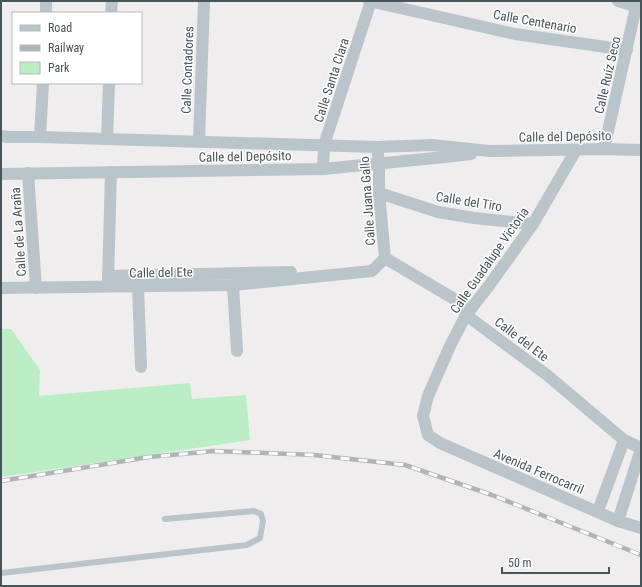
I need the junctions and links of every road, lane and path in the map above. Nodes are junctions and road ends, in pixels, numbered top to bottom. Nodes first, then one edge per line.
1 (46, 1) edge
2 (112, 1) edge
3 (204, 1) edge
4 (371, 1) edge
5 (618, 1) edge
6 (639, 7) edge
7 (46, 12) edge
8 (111, 12) edge
9 (627, 50) junction
10 (42, 84) edge
11 (109, 84) edge
12 (1, 136) edge
13 (40, 137) junction
14 (107, 139) junction
15 (199, 141) junction
16 (324, 145) junction
17 (377, 147) junction
18 (604, 149) junction
19 (576, 150) junction
20 (641, 150) edge
21 (489, 151) junction
22 (379, 163) junction
23 (323, 169) junction
24 (111, 172) junction
25 (28, 173) junction
26 (1, 174) edge
27 (379, 193) junction
28 (533, 224) junction
29 (385, 258) junction
30 (372, 271) joint
31 (321, 277) junction
32 (108, 281) junction
33 (233, 285) junction
34 (138, 287) junction
35 (1, 288) edge
36 (36, 288) junction
37 (466, 315) junction
38 (237, 351) dead end
39 (141, 367) dead end
40 (428, 435) joint
41 (624, 440) junction
42 (641, 448) edge
43 (598, 512) junction
44 (165, 518) dead end
45 (618, 521) junction
46 (641, 528) edge
47 (1, 573) edge

1 - 7 street
2 - 8 street
3 - 15 street, Calle Contadores
4 - 9 street, Calle Centenario
4 - 16 street, Calle Santa Clara
5 - 6 street
6 - 9 street, Calle Ruíz Seco
9 - 18 street, Calle Ruíz Seco
10 - 13 street
11 - 14 street
12 - 13 street, Calle del Depósito
13 - 14 street, Calle del Depósito
14 - 15 street, Calle del Depósito
15 - 16 street, Calle del Depósito
16 - 17 street, Calle del Depósito
16 - 23 street, Calle Santa Clara
17 - 21 street, Calle del Depósito
17 - 22 street, Calle Juana Gallo
18 - 19 street, Calle del Depósito
18 - 20 street, Calle del Depósito
19 - 21 street, Calle del Depósito
19 - 28 street, Calle Guadalupe Victoria
21 - 22 street, Calle del Depósito
22 - 23 street, Calle del Depósito
22 - 27 street, Calle Juana Gallo
23 - 24 street, Calle del Depósito
24 - 25 street, Calle del Depósito
24 - 32 street
25 - 26 street, Calle del Depósito
25 - 36 street, Calle de La Araña
27 - 28 street, Calle del Tiro
27 - 29 street, Calle Juana Gallo
28 - 37 street, Calle Guadalupe Victoria
29 - 30 street, Calle Juana Gallo
29 - 37 street, Calle del Ete
30 - 31 street, Calle del Ete
31 - 32 street, Calle del Ete
31 - 33 street, Calle del Ete
32 - 34 street, Calle del Ete
32 - 36 street, Calle del Ete
33 - 34 street, Calle del Ete
33 - 38 street
34 - 39 street
35 - 36 street, Calle del Ete
37 - 40 street, Calle Guadalupe Victoria
37 - 41 street, Calle del Ete
40 - 43 street, Avenida Ferrocarril
41 - 42 street, Calle del Ete
41 - 43 street
42 - 45 street
43 - 45 street, Avenida Ferrocarril
44 - 47 lane
45 - 46 street, Avenida Ferrocarril

